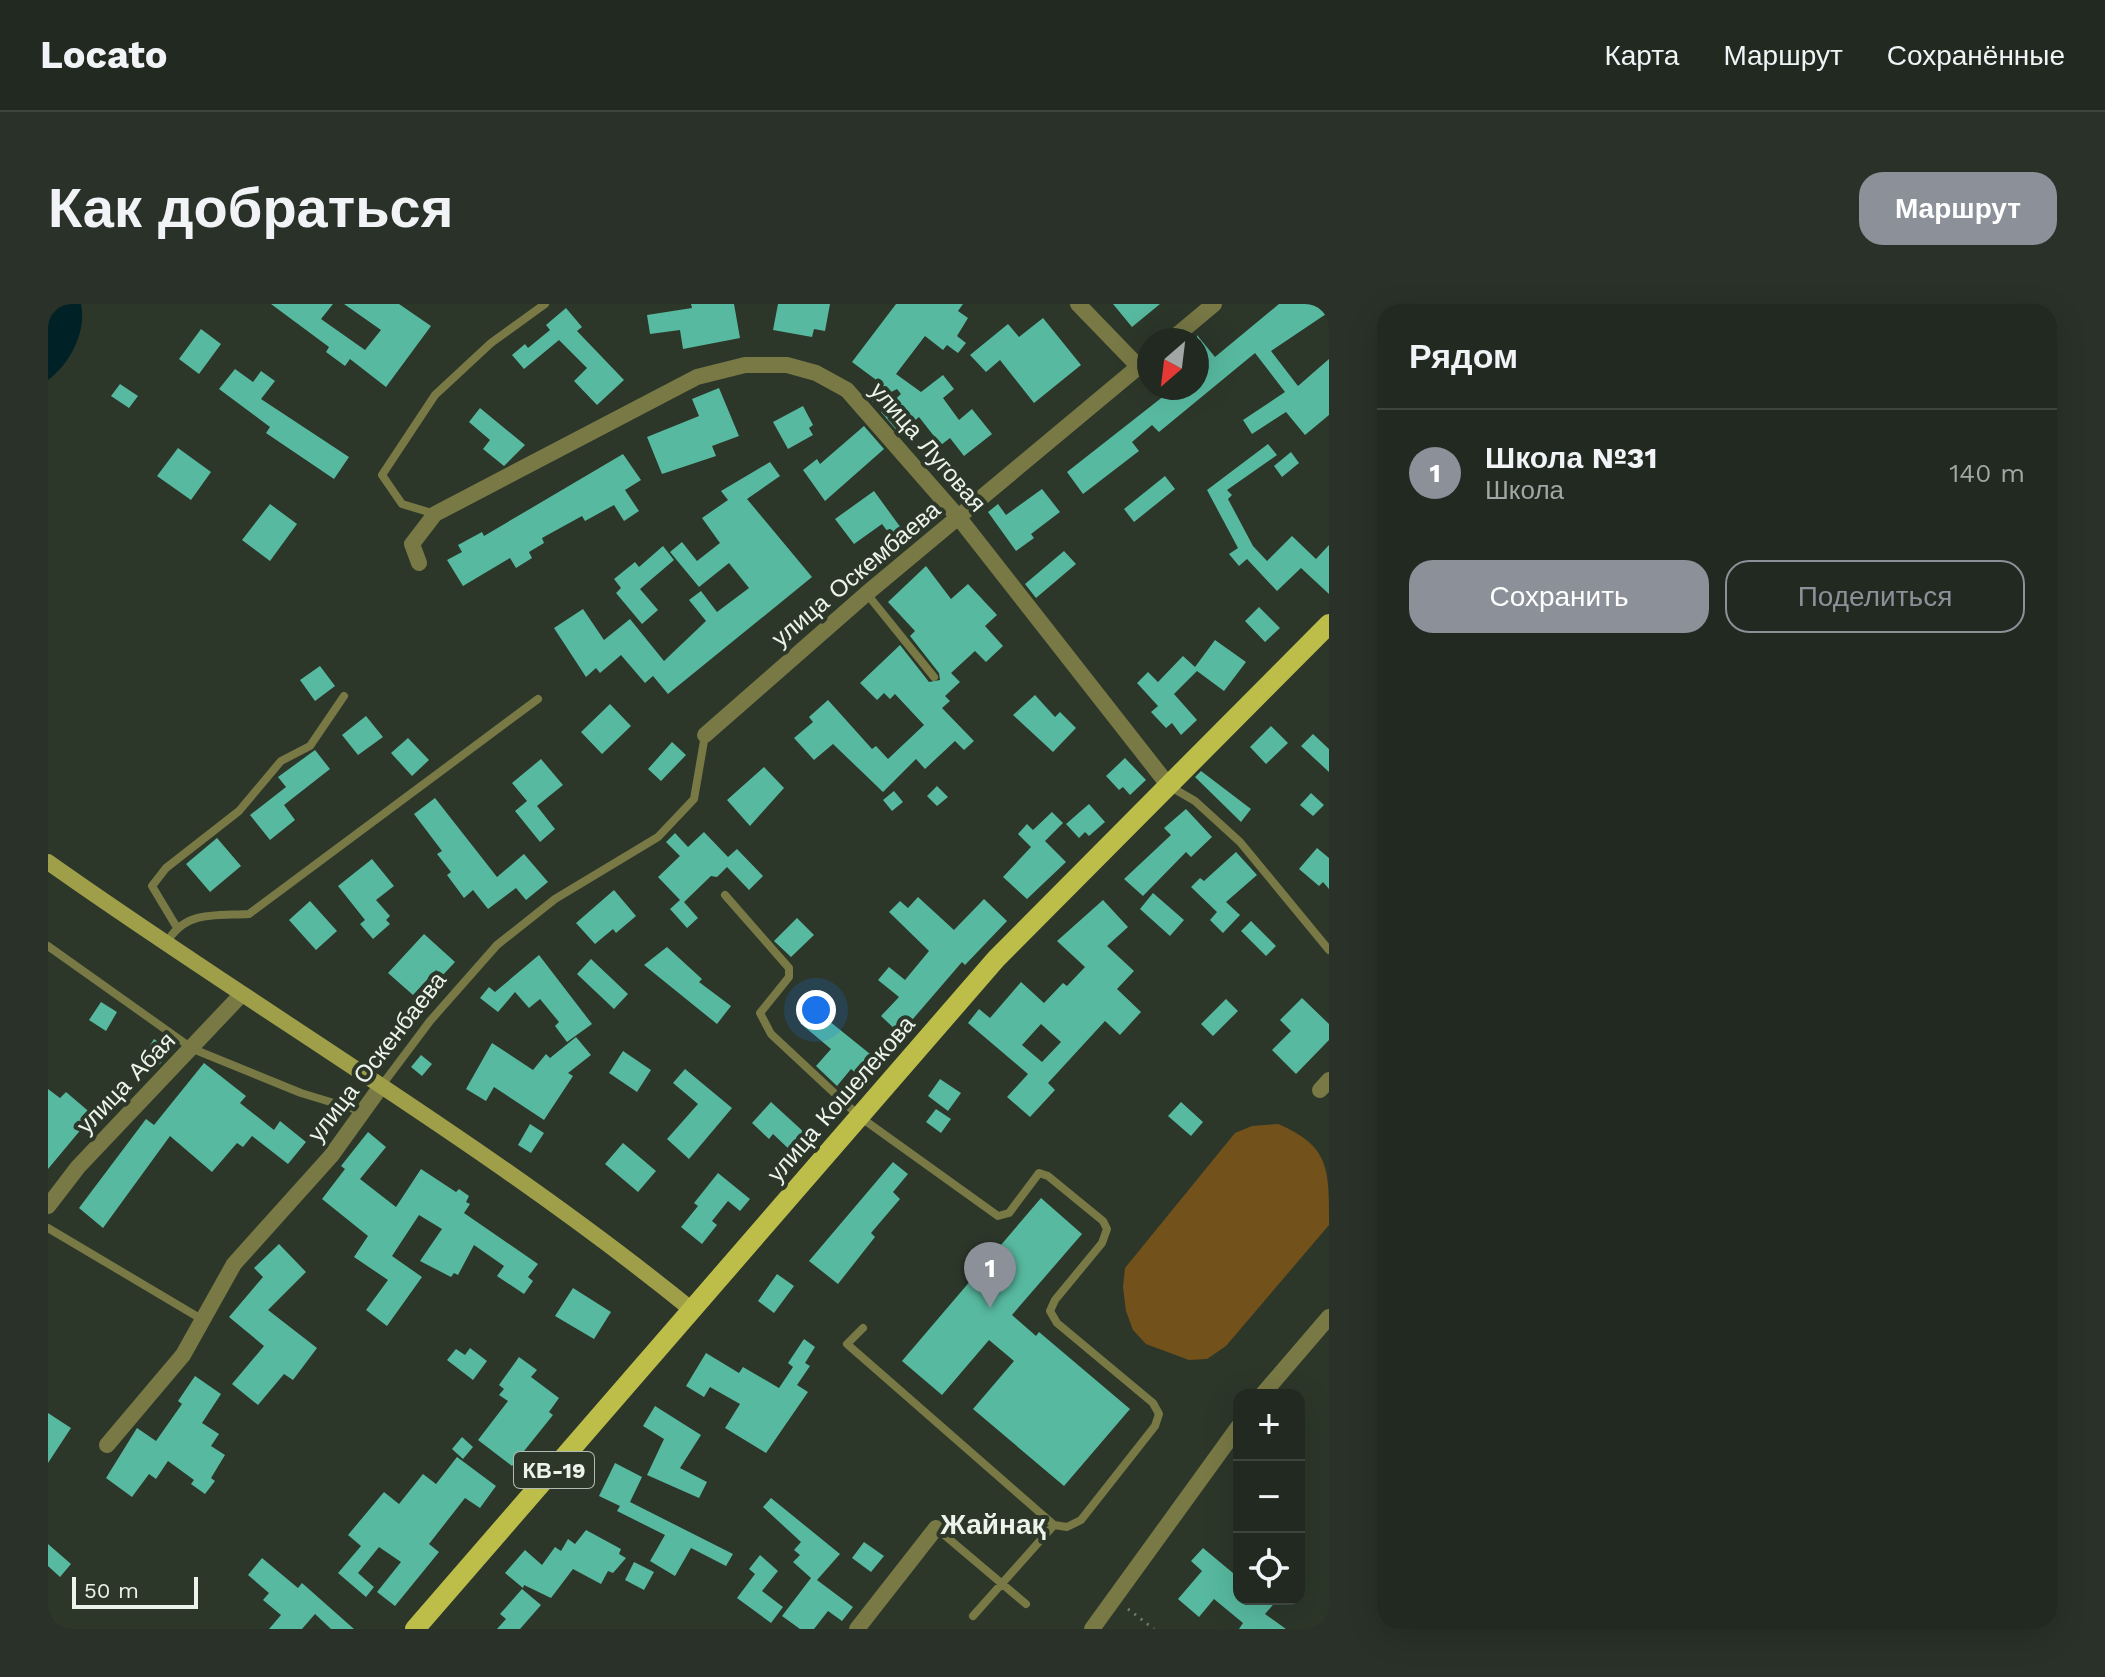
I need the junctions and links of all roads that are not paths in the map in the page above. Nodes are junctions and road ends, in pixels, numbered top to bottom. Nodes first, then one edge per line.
1 (545, 304) edge
2 (1078, 304) edge
3 (1214, 304) edge
4 (1185, 328) edge
5 (1137, 357) edge
6 (1137, 369) edge
7 (435, 514) junction
8 (959, 518) junction
9 (419, 563) dead end
10 (866, 594) junction
11 (1329, 624) edge
12 (934, 677) dead end
13 (344, 696) dead end
14 (538, 699) dead end
15 (705, 735) joint
16 (1169, 786) junction
17 (48, 862) edge
18 (725, 895) dead end
19 (176, 926) junction
20 (166, 945) junction
21 (48, 946) edge
22 (1329, 950) edge
23 (241, 995) junction
24 (193, 1049) junction
25 (382, 1085) junction
26 (360, 1111) junction
27 (860, 1117) junction
28 (48, 1206) edge
29 (48, 1228) edge
30 (692, 1310) junction
31 (1329, 1317) edge
32 (203, 1320) junction
33 (863, 1328) dead end
34 (1267, 1389) edge
35 (1233, 1434) edge
36 (107, 1445) dead end
37 (1054, 1525) junction
38 (936, 1528) joint
39 (1001, 1583) junction
40 (1026, 1604) dead end
41 (973, 1616) dead end
42 (415, 1629) edge
43 (857, 1629) edge
44 (1092, 1629) edge

1 - 7 lane
2 - 5 street
3 - 4 street
6 - 8 street, улица Оскембаева
7 - 8 street, улица Луговая
7 - 9 street, улица Луговая
8 - 10 street, улица Оскембаева
8 - 16 street, улица Луговая
10 - 12 lane
10 - 15 street, улица Оскембаева
11 - 16 main road, улица Кошелекова
13 - 19 lane
14 - 19 lane
15 - 25 lane, улица Оскенбаева
16 - 22 lane
16 - 27 main road, улица Кошелекова
17 - 20 main road
18 - 27 lane
19 - 20 lane
20 - 23 main road
21 - 24 lane
23 - 24 street, улица Абая
23 - 25 main road
24 - 26 lane
24 - 28 street, улица Абая
25 - 26 street, улица Оскенбаева
25 - 30 main road
26 - 32 street, улица Оскенбаева
27 - 30 main road, улица Кошелекова
27 - 37 lane
29 - 32 lane
30 - 42 main road, улица Кошелекова / КВ-19
31 - 34 street
32 - 36 street, улица Оскенбаева
33 - 37 lane
35 - 44 street
37 - 39 lane
38 - 39 lane
38 - 43 street
39 - 40 lane
39 - 41 lane

